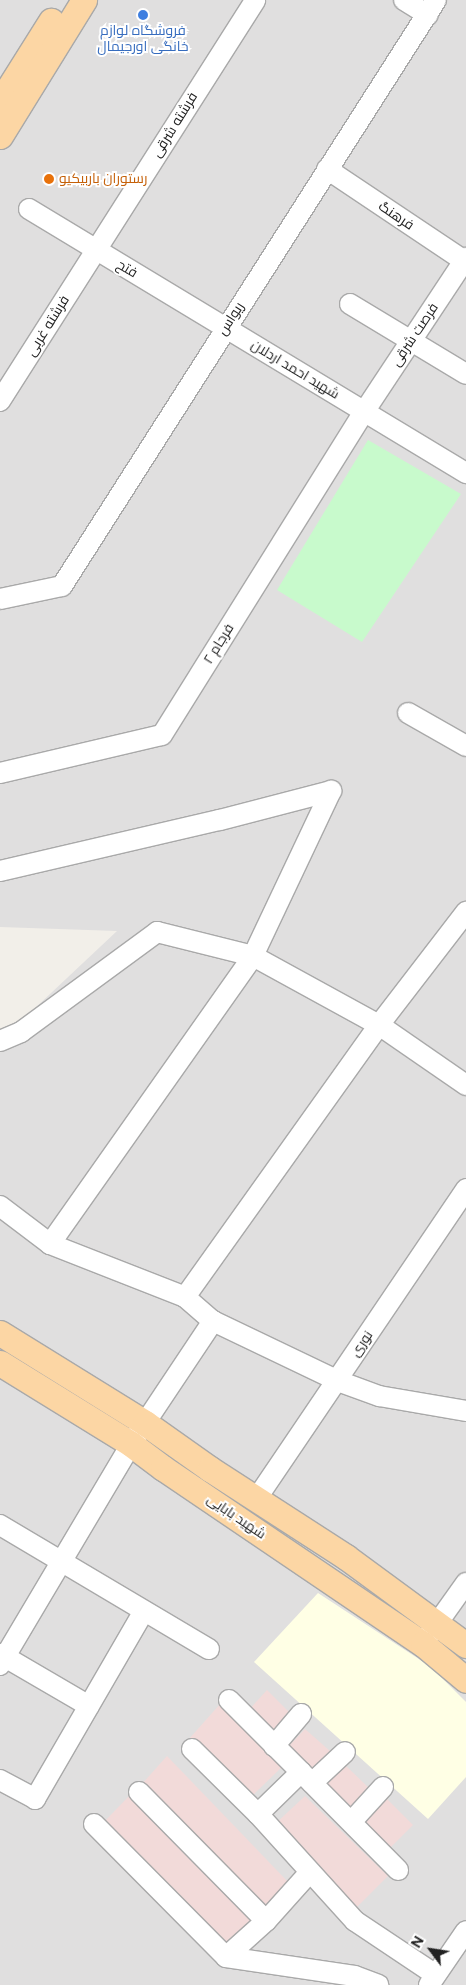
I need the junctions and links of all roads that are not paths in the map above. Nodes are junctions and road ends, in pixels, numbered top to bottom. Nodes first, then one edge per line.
1 (64, 0) edge
2 (84, 0) edge
3 (255, 0) edge
4 (404, 0) edge
5 (432, 7) edge
6 (0, 102) edge
7 (0, 136) edge
8 (327, 170) junction
9 (30, 210) dead end
10 (96, 250) junction
11 (466, 260) edge
12 (350, 304) dead end
13 (225, 328) junction
14 (412, 340) junction
15 (466, 374) edge
16 (0, 401) edge
17 (364, 412) junction
18 (466, 473) edge
19 (0, 599) edge
20 (408, 713) dead end
21 (466, 746) edge
22 (0, 773) edge
23 (0, 871) edge
24 (466, 912) edge
25 (253, 956) junction
26 (379, 1026) junction
27 (0, 1041) edge
28 (466, 1085) edge
29 (466, 1189) edge
30 (0, 1206) edge
31 (50, 1244) junction
32 (185, 1297) junction
33 (213, 1321) junction
34 (0, 1333) edge
35 (0, 1362) edge
36 (338, 1380) junction
37 (464, 1407) edge
38 (144, 1423) junction
39 (131, 1444) junction
40 (258, 1498) junction
41 (0, 1526) edge
42 (61, 1563) junction
43 (466, 1583) edge
44 (144, 1611) junction
45 (438, 1623) junction
46 (422, 1644) junction
47 (466, 1645) edge
48 (209, 1649) dead end
49 (2, 1659) edge
50 (466, 1680) edge
51 (229, 1700) dead end
52 (89, 1706) junction
53 (301, 1714) dead end
54 (274, 1746) junction
55 (192, 1749) dead end
56 (345, 1752) dead end
57 (307, 1778) junction
58 (0, 1780) edge
59 (383, 1786) dead end
60 (138, 1792) dead end
61 (258, 1814) junction
62 (352, 1821) junction
63 (94, 1824) dead end
64 (398, 1870) dead end
65 (309, 1873) junction
66 (266, 1921) junction
67 (466, 1931) edge
68 (226, 1957) junction
69 (433, 1980) edge
70 (378, 1985) edge

1 - 6 main road
2 - 7 main road
3 - 10 street, فرشته شرقی
4 - 5 street
5 - 8 street, ریواس
8 - 11 street, فرهنگ
8 - 13 street, ریواس
9 - 10 street, فتح
10 - 13 street, فتح
10 - 16 street, فرشته غربی
11 - 14 street, فرصت شرقی
12 - 14 street
13 - 17 street, شهید احمد اردلان
13 - 19 street, ریواس
14 - 15 street
14 - 17 street, فرصت شرقی
17 - 18 street
17 - 22 street, فرجام ۲
20 - 21 street
23 - 25 street
24 - 26 street
25 - 26 street
25 - 27 street
25 - 31 street
26 - 28 street
26 - 32 street
29 - 36 street, نوری
30 - 31 street
31 - 32 street
32 - 33 street
33 - 36 street
33 - 38 street
34 - 38 main road, شهید بابایی
35 - 39 main road, شهید بابایی
36 - 37 street
36 - 40 street, نوری
38 - 39 street
38 - 40 main road, شهید بابایی
39 - 42 street
39 - 46 main road, شهید بابایی
40 - 45 main road, شهید بابایی
41 - 42 street
42 - 44 street
42 - 49 street
43 - 45 street
44 - 48 street
44 - 52 street
45 - 46 street
45 - 47 main road, شهید بابایی
46 - 50 main road, شهید بابایی
49 - 52 street
51 - 54 street
52 - 58 street
53 - 54 street
54 - 57 street
55 - 61 street
56 - 57 street
57 - 61 street
57 - 62 street
59 - 62 street
60 - 66 street
61 - 65 street
62 - 64 street
63 - 68 street
65 - 66 street
65 - 69 street
66 - 68 street
67 - 69 street
68 - 70 street

